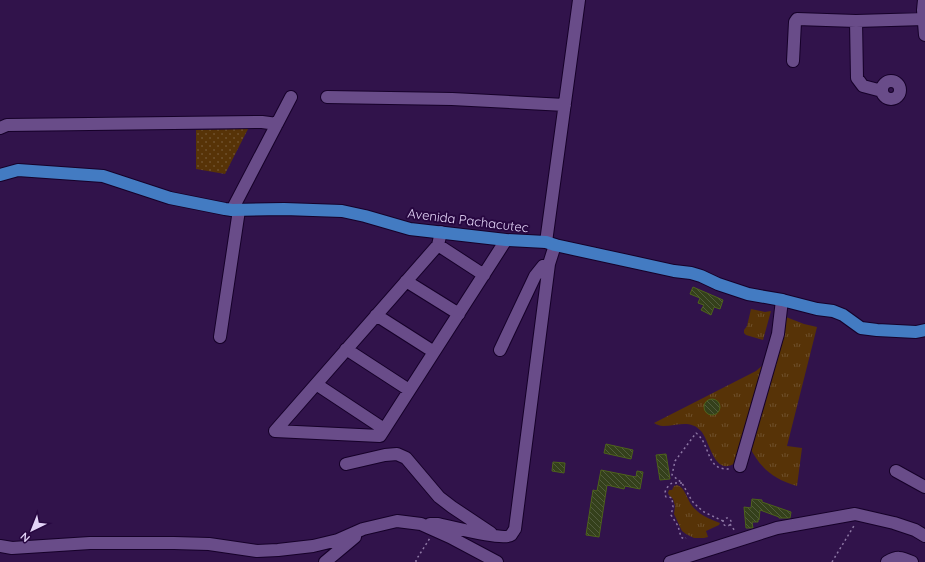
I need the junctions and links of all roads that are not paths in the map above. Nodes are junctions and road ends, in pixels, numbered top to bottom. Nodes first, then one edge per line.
1 (579, 0) edge
2 (924, 0) edge
3 (924, 19) edge
4 (856, 21) junction
5 (925, 35) edge
6 (793, 61) dead end
7 (882, 91) dead end
8 (291, 97) dead end
9 (327, 97) dead end
10 (565, 104) junction
11 (277, 124) junction
12 (0, 128) edge
13 (0, 175) edge
14 (235, 210) junction
15 (441, 232) junction
16 (506, 240) junction
17 (550, 243) junction
18 (438, 245) junction
19 (549, 264) junction
20 (484, 275) junction
21 (406, 281) junction
22 (782, 300) junction
23 (459, 314) junction
24 (376, 315) junction
25 (925, 330) edge
26 (220, 337) dead end
27 (346, 349) junction
28 (500, 350) dead end
29 (434, 352) junction
30 (316, 384) junction
31 (409, 390) junction
32 (384, 429) junction
33 (346, 464) dead end
34 (740, 466) road end
35 (896, 471) dead end
36 (925, 487) edge
37 (421, 524) junction
38 (363, 529) junction
39 (496, 536) junction
40 (925, 536) edge
41 (0, 546) edge
42 (257, 556) edge
43 (325, 562) edge
44 (497, 562) edge
45 (670, 562) edge
46 (886, 562) edge
47 (912, 562) edge

1 - 10 street
2 - 3 street
3 - 4 street
3 - 5 street
4 - 6 street
4 - 7 street
8 - 11 street
9 - 10 street
10 - 17 street
11 - 12 street
11 - 14 street
13 - 14 main road, Avenida Pachacutec
14 - 15 main road, Avenida Pachacutec
14 - 26 street
15 - 16 main road, Avenida Pachacutec
15 - 18 street
16 - 17 main road, Avenida Pachacutec
16 - 20 street
17 - 19 street
17 - 22 main road, Avenida Pachacutec
18 - 20 street
18 - 21 street
19 - 28 street
19 - 39 street
20 - 23 street
21 - 23 street
21 - 24 street
22 - 25 main road, Avenida Pachacutec
22 - 34 street
23 - 29 street
24 - 27 street
24 - 29 street
27 - 30 street
27 - 31 street
29 - 31 street
30 - 32 street
30 - 32 street
31 - 32 street
33 - 39 street
35 - 36 street
37 - 38 street
37 - 39 street
37 - 44 street
38 - 42 street
38 - 43 street
40 - 45 street
41 - 42 street
46 - 47 street

